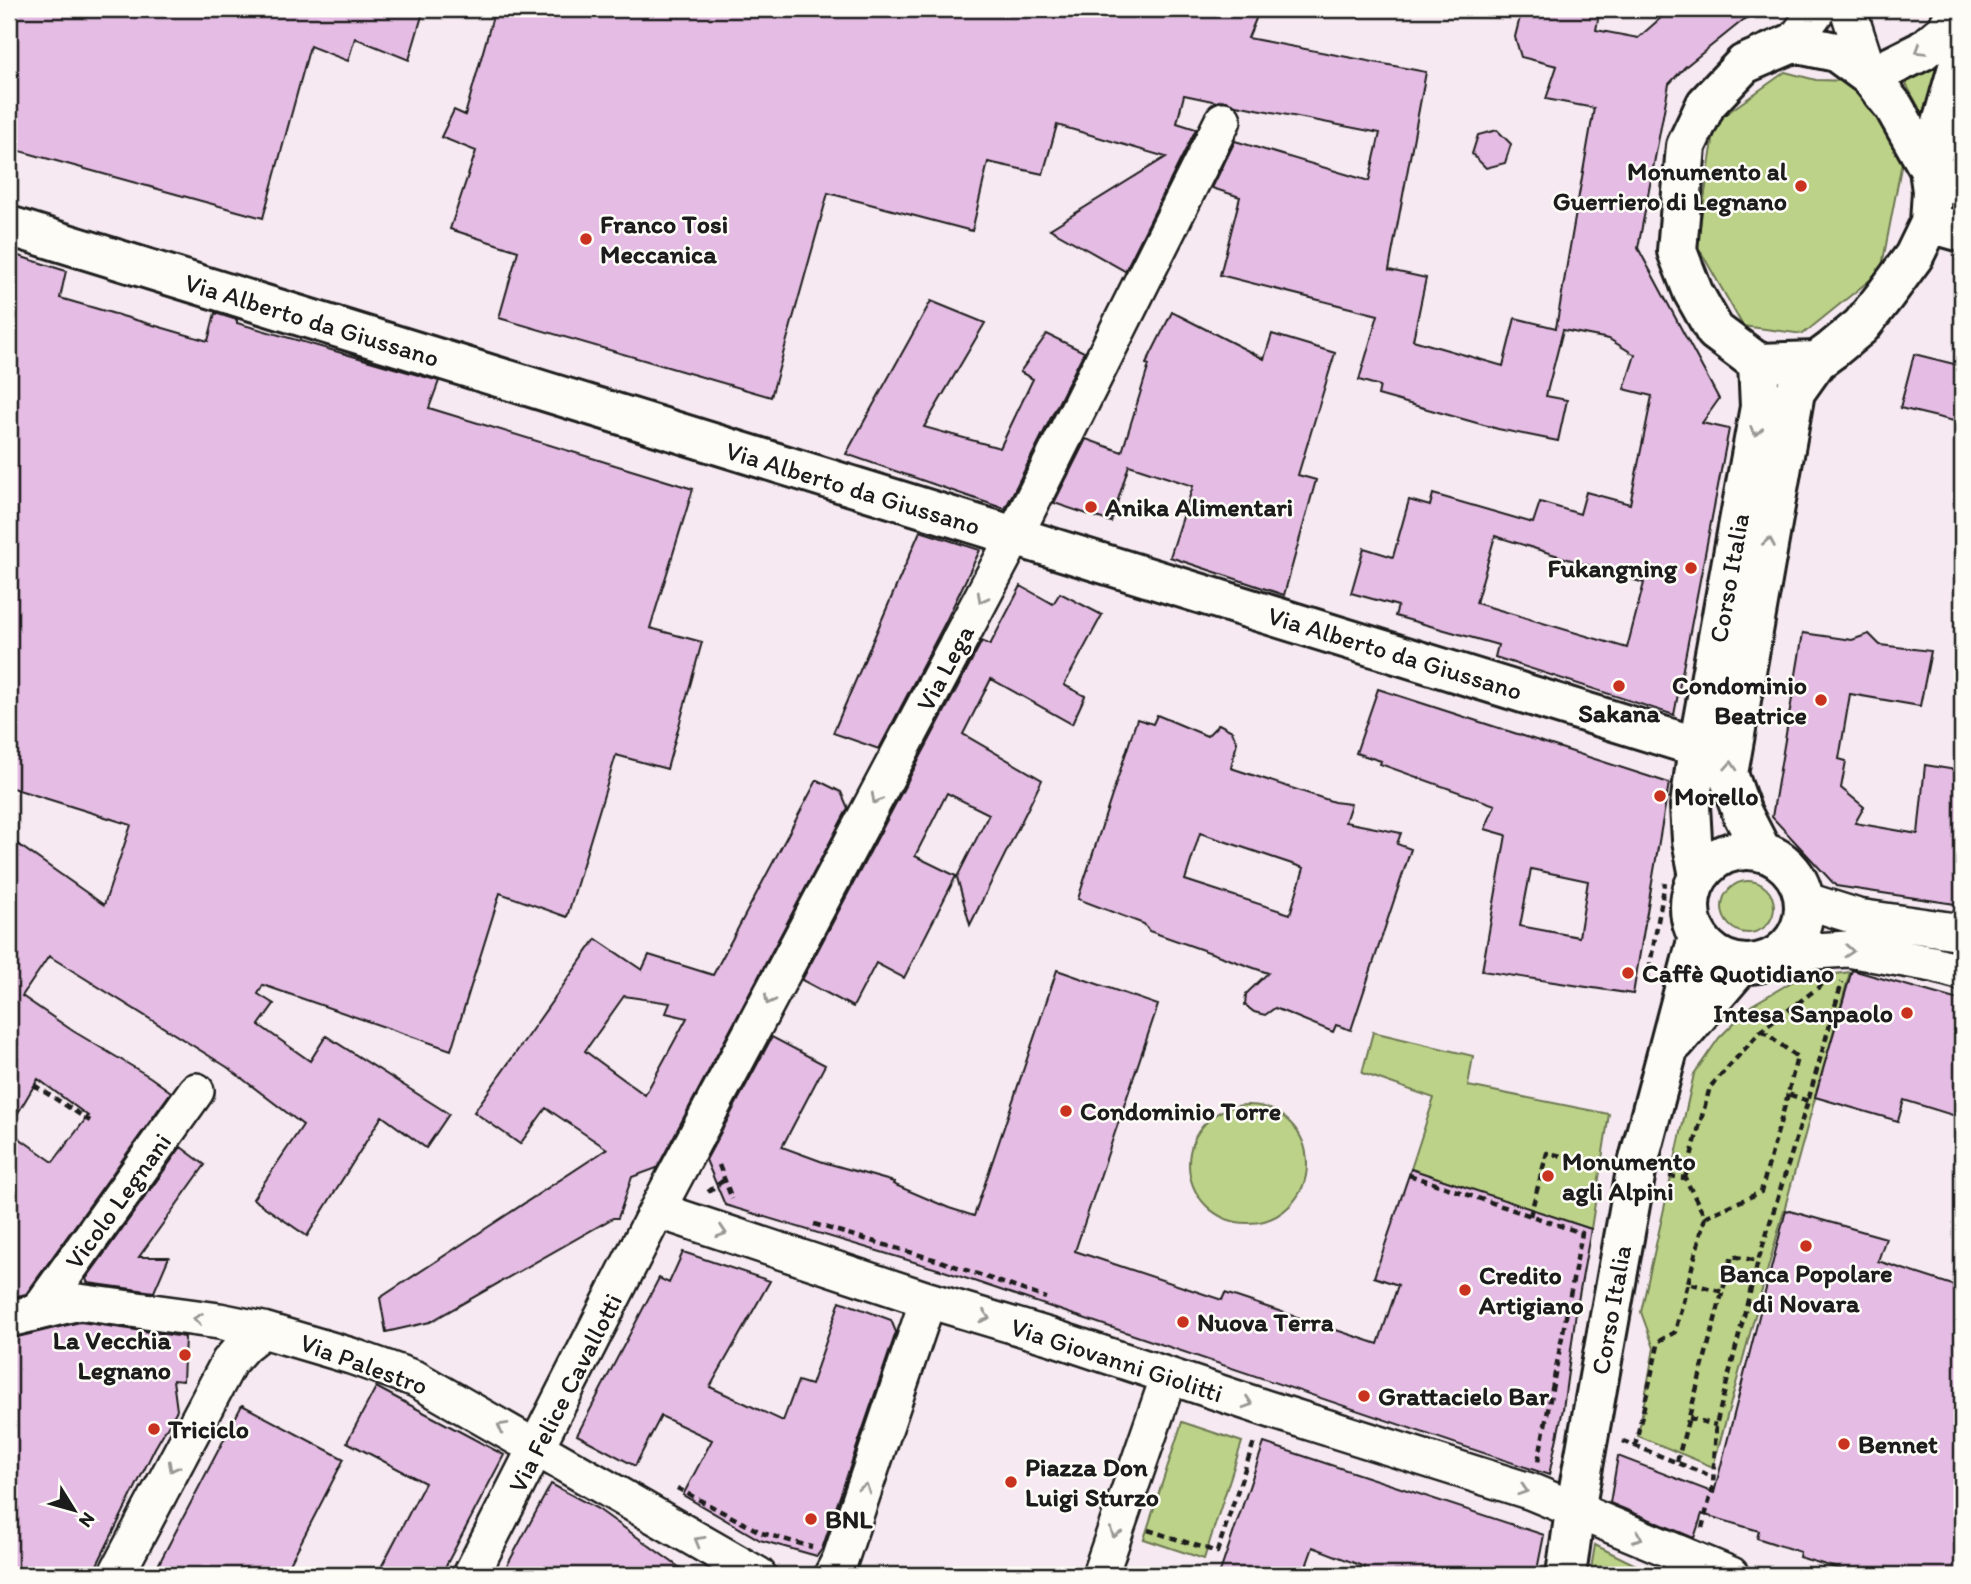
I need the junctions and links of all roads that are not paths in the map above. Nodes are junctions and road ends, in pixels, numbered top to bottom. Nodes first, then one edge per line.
1 (1818, 9) edge
2 (1848, 9) edge
3 (1958, 9) edge
4 (1962, 36) edge
5 (1793, 43) junction
6 (1870, 77) junction
7 (1223, 120) dead end
8 (1943, 198) edge
9 (9, 226) edge
10 (1817, 361) junction
11 (1758, 363) junction
12 (1014, 537) junction
13 (1698, 747) junction
14 (1762, 852) junction
15 (1699, 876) junction
16 (1804, 900) junction
17 (1962, 932) edge
18 (1698, 937) junction
19 (1781, 953) junction
20 (1742, 964) junction
21 (1962, 972) edge
22 (1670, 1049) junction
23 (196, 1091) dead end
24 (657, 1210) junction
25 (928, 1300) junction
26 (24, 1315) edge
27 (263, 1330) junction
28 (1169, 1376) junction
29 (538, 1447) junction
30 (1575, 1511) junction
31 (116, 1575) edge
32 (471, 1575) edge
33 (758, 1575) edge
34 (832, 1575) edge
35 (1100, 1575) edge
36 (1566, 1575) edge
37 (1731, 1575) edge

1 - 5 street
2 - 6 street
3 -> 6 street
4 - 8 street, Corso Italia
5 - 6 street
5 - 11 street
6 - 8 street
7 - 12 street, Via Lega
8 - 10 street, Corso Italia
9 - 12 street, Via Alberto da Giussano
10 - 11 street
14 -> 10 street, Corso Italia
11 -> 13 street, Corso Italia
12 - 13 street, Via Alberto da Giussano
12 -> 24 street, Via Lega
13 - 15 street, Corso Italia
14 - 15 street
14 - 16 street
15 - 18 street
16 - 17 street
16 - 19 street
18 - 20 street
18 - 22 street, Corso Italia
19 - 20 street
19 -> 21 street
20 - 22 street, Corso Italia
22 - 30 street, Corso Italia
23 - 26 street, Vicolo Legnani
24 -> 25 street, Via Giovanni Giolitti
24 - 29 street, Via Felice Cavallotti
25 -> 28 street, Via Giovanni Giolitti
34 -> 25 street
27 -> 26 street, Via Palestro
29 -> 27 street, Via Palestro
27 -> 31 street
28 -> 30 street, Via Giovanni Giolitti
28 -> 35 street
29 - 32 street, Via Felice Cavallotti
33 -> 29 street, Via Palestro
30 - 36 street, Corso Italia
30 -> 37 street, Via Giovanni Giolitti

